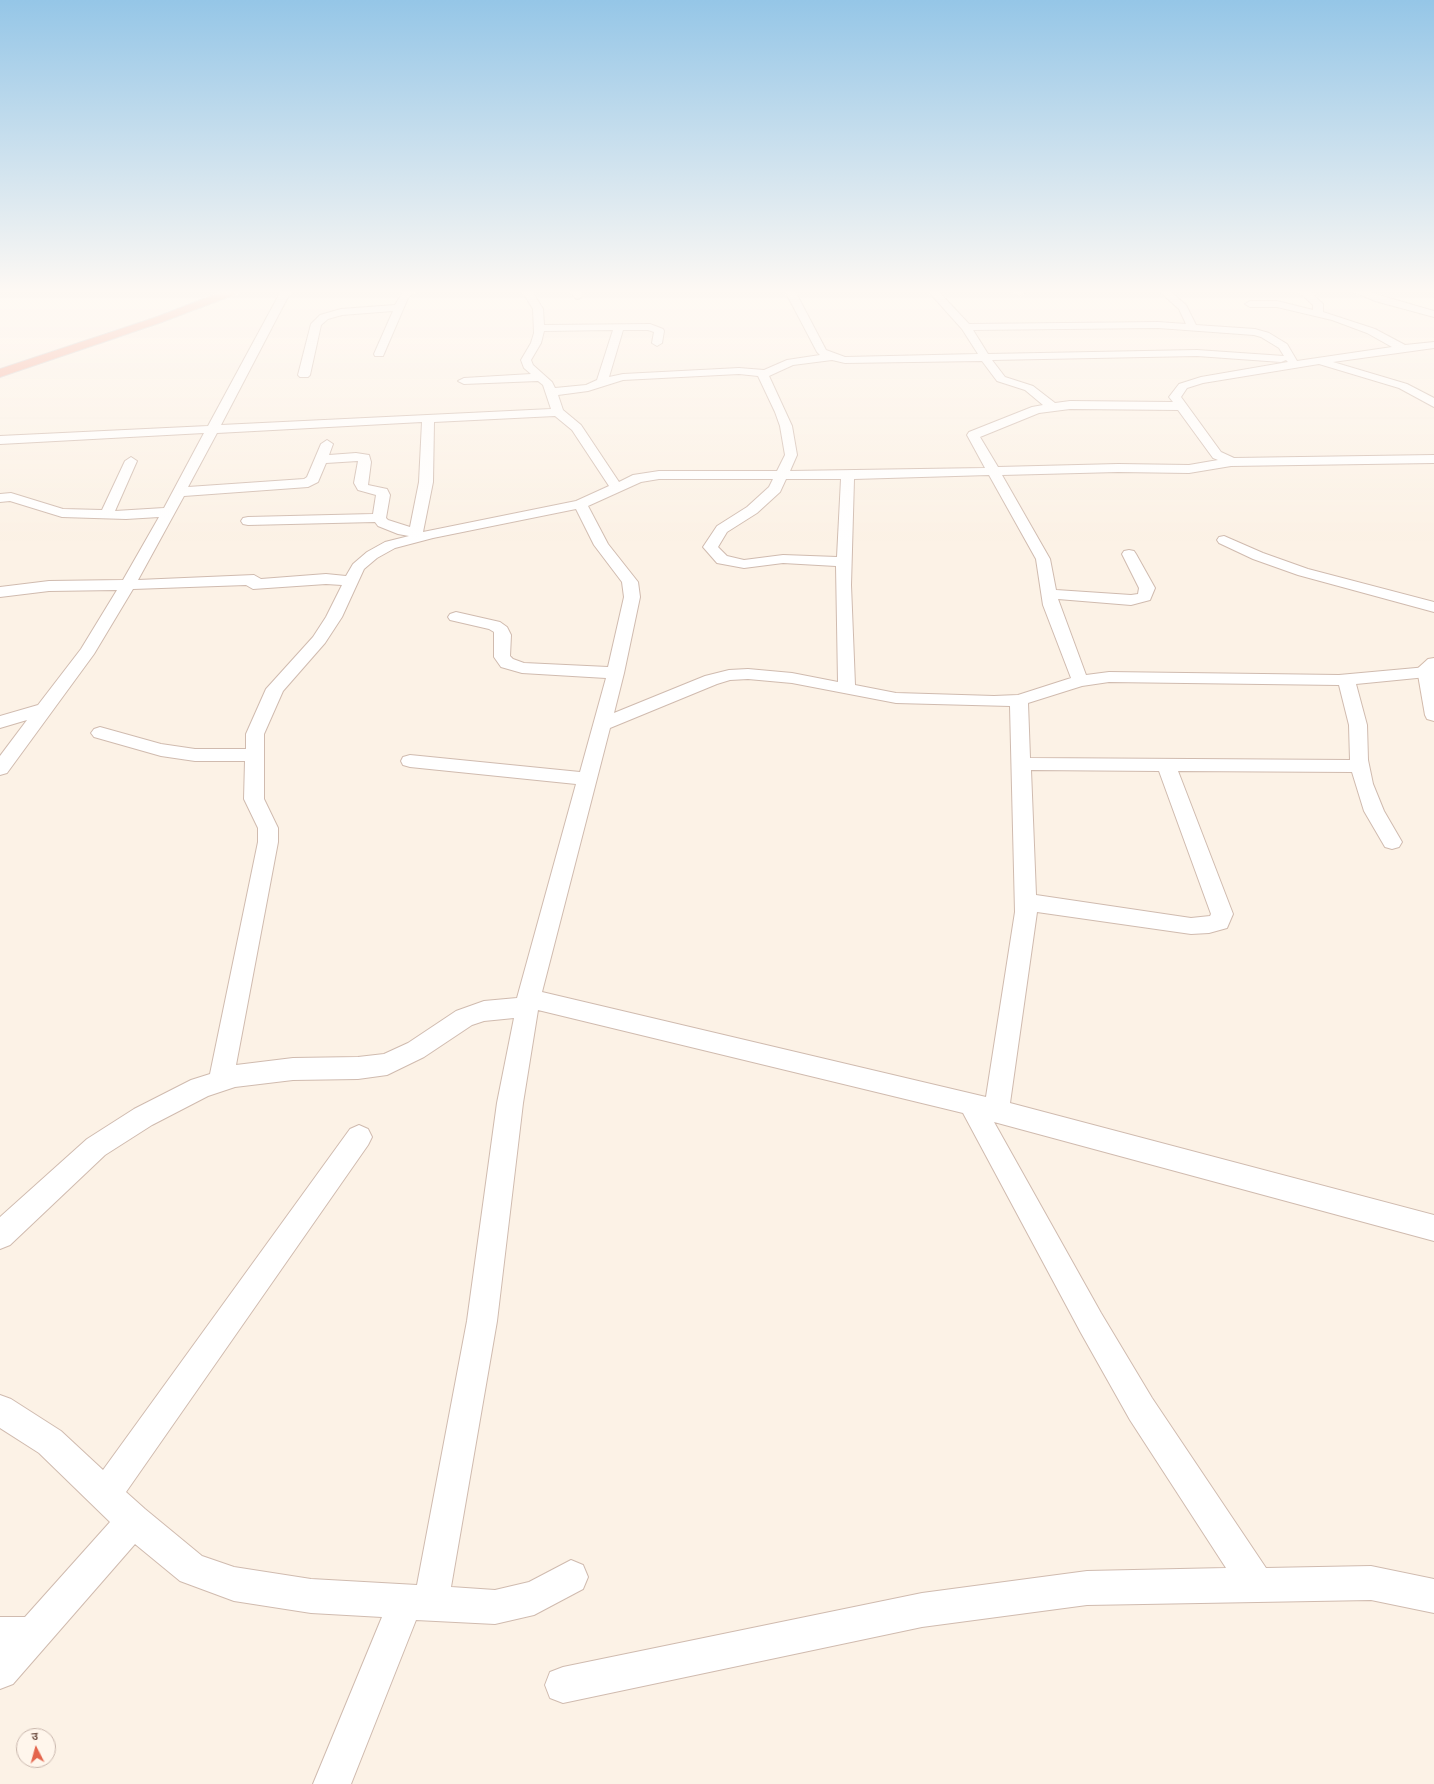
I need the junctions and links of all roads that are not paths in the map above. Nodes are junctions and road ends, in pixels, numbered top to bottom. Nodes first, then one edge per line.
1 (241, 374) edge
2 (538, 374) edge
3 (604, 374) edge
4 (671, 374) edge
5 (998, 374) edge
6 (1196, 374) edge
7 (1232, 374) edge
8 (1364, 374) edge
9 (763, 375) edge
10 (541, 377) junction
11 (1201, 380) junction
12 (464, 381) dead end
13 (602, 382) junction
14 (552, 392) junction
15 (1434, 403) edge
16 (1180, 406) junction
17 (1052, 408) junction
18 (558, 412) junction
19 (428, 420) junction
20 (211, 430) junction
21 (0, 440) edge
22 (326, 444) dead end
23 (321, 459) junction
24 (1434, 459) edge
25 (131, 461) dead end
26 (1231, 462) junction
27 (1434, 464) edge
28 (1410, 466) dead end
29 (994, 472) junction
30 (782, 475) junction
31 (848, 475) junction
32 (616, 487) junction
33 (178, 492) junction
34 (0, 498) edge
35 (580, 504) junction
36 (168, 512) junction
37 (107, 514) junction
38 (379, 518) junction
39 (248, 521) dead end
40 (416, 535) junction
41 (1224, 540) dead end
42 (1129, 554) dead end
43 (844, 562) junction
44 (351, 581) junction
45 (127, 585) junction
46 (0, 592) edge
47 (1049, 594) junction
48 (1434, 607) edge
49 (456, 617) dead end
50 (1430, 668) edge
51 (616, 673) junction
52 (1346, 679) junction
53 (1080, 681) junction
54 (847, 689) junction
55 (1019, 700) junction
56 (45, 709) junction
57 (1434, 715) edge
58 (0, 722) edge
59 (602, 724) junction
60 (100, 733) dead end
61 (254, 755) junction
62 (410, 761) dead end
63 (1021, 764) junction
64 (1166, 765) junction
65 (1360, 766) junction
66 (0, 769) edge
67 (587, 780) junction
68 (1392, 842) dead end
69 (1026, 902) junction
70 (528, 1003) junction
71 (220, 1081) junction
72 (984, 1108) junction
73 (360, 1137) dead end
74 (1434, 1228) edge
75 (0, 1235) edge
76 (0, 1410) edge
77 (105, 1494) junction
78 (133, 1521) junction
79 (571, 1577) dead end
80 (1257, 1585) junction
81 (1434, 1596) edge
82 (419, 1602) junction
83 (16, 1635) edge
84 (0, 1671) edge
85 (563, 1685) dead end
86 (332, 1784) edge

1 - 20 street
2 - 10 street
3 - 13 street
4 - 13 street
5 - 17 street
6 - 11 street
7 - 11 street
8 - 15 street
9 - 30 street
10 - 12 street
10 - 14 street
11 - 16 street
13 - 14 street
14 - 18 street
16 - 17 street
16 - 26 street
17 - 29 street
18 - 19 street
18 - 32 street
19 - 20 street
19 - 40 street
20 - 21 street
20 - 33 street
22 - 23 street
23 - 33 street
23 - 38 street
24 - 26 street
25 - 37 street
26 - 29 street
27 - 28 street
29 - 31 street
29 - 47 street
30 - 31 street
30 - 32 street
30 - 43 street
31 - 43 street
32 - 35 street
33 - 36 street
34 - 37 street
35 - 40 street
35 - 51 street
36 - 37 street
36 - 45 street
38 - 39 street
38 - 40 street
40 - 44 street
41 - 48 street
42 - 47 street
43 - 54 street
44 - 45 street
44 - 61 street
45 - 46 street
45 - 56 street
47 - 53 street
49 - 51 street
50 - 52 street
50 - 57 main road
51 - 59 street
52 - 53 street
52 - 65 street
53 - 55 street
54 - 55 street
54 - 59 street
55 - 63 street
56 - 58 street
56 - 66 street
59 - 67 street
60 - 61 street
61 - 71 street
62 - 67 street
63 - 64 street
63 - 69 street
64 - 65 street
64 - 69 street
65 - 68 street
67 - 70 street
69 - 72 street
70 - 71 street
70 - 72 street
70 - 82 street
71 - 75 street
72 - 74 street
72 - 80 street
73 - 77 street
76 - 77 street
77 - 78 street
78 - 82 street
78 - 83 street
79 - 82 street
80 - 81 street
80 - 85 street
82 - 86 street
83 - 84 street

